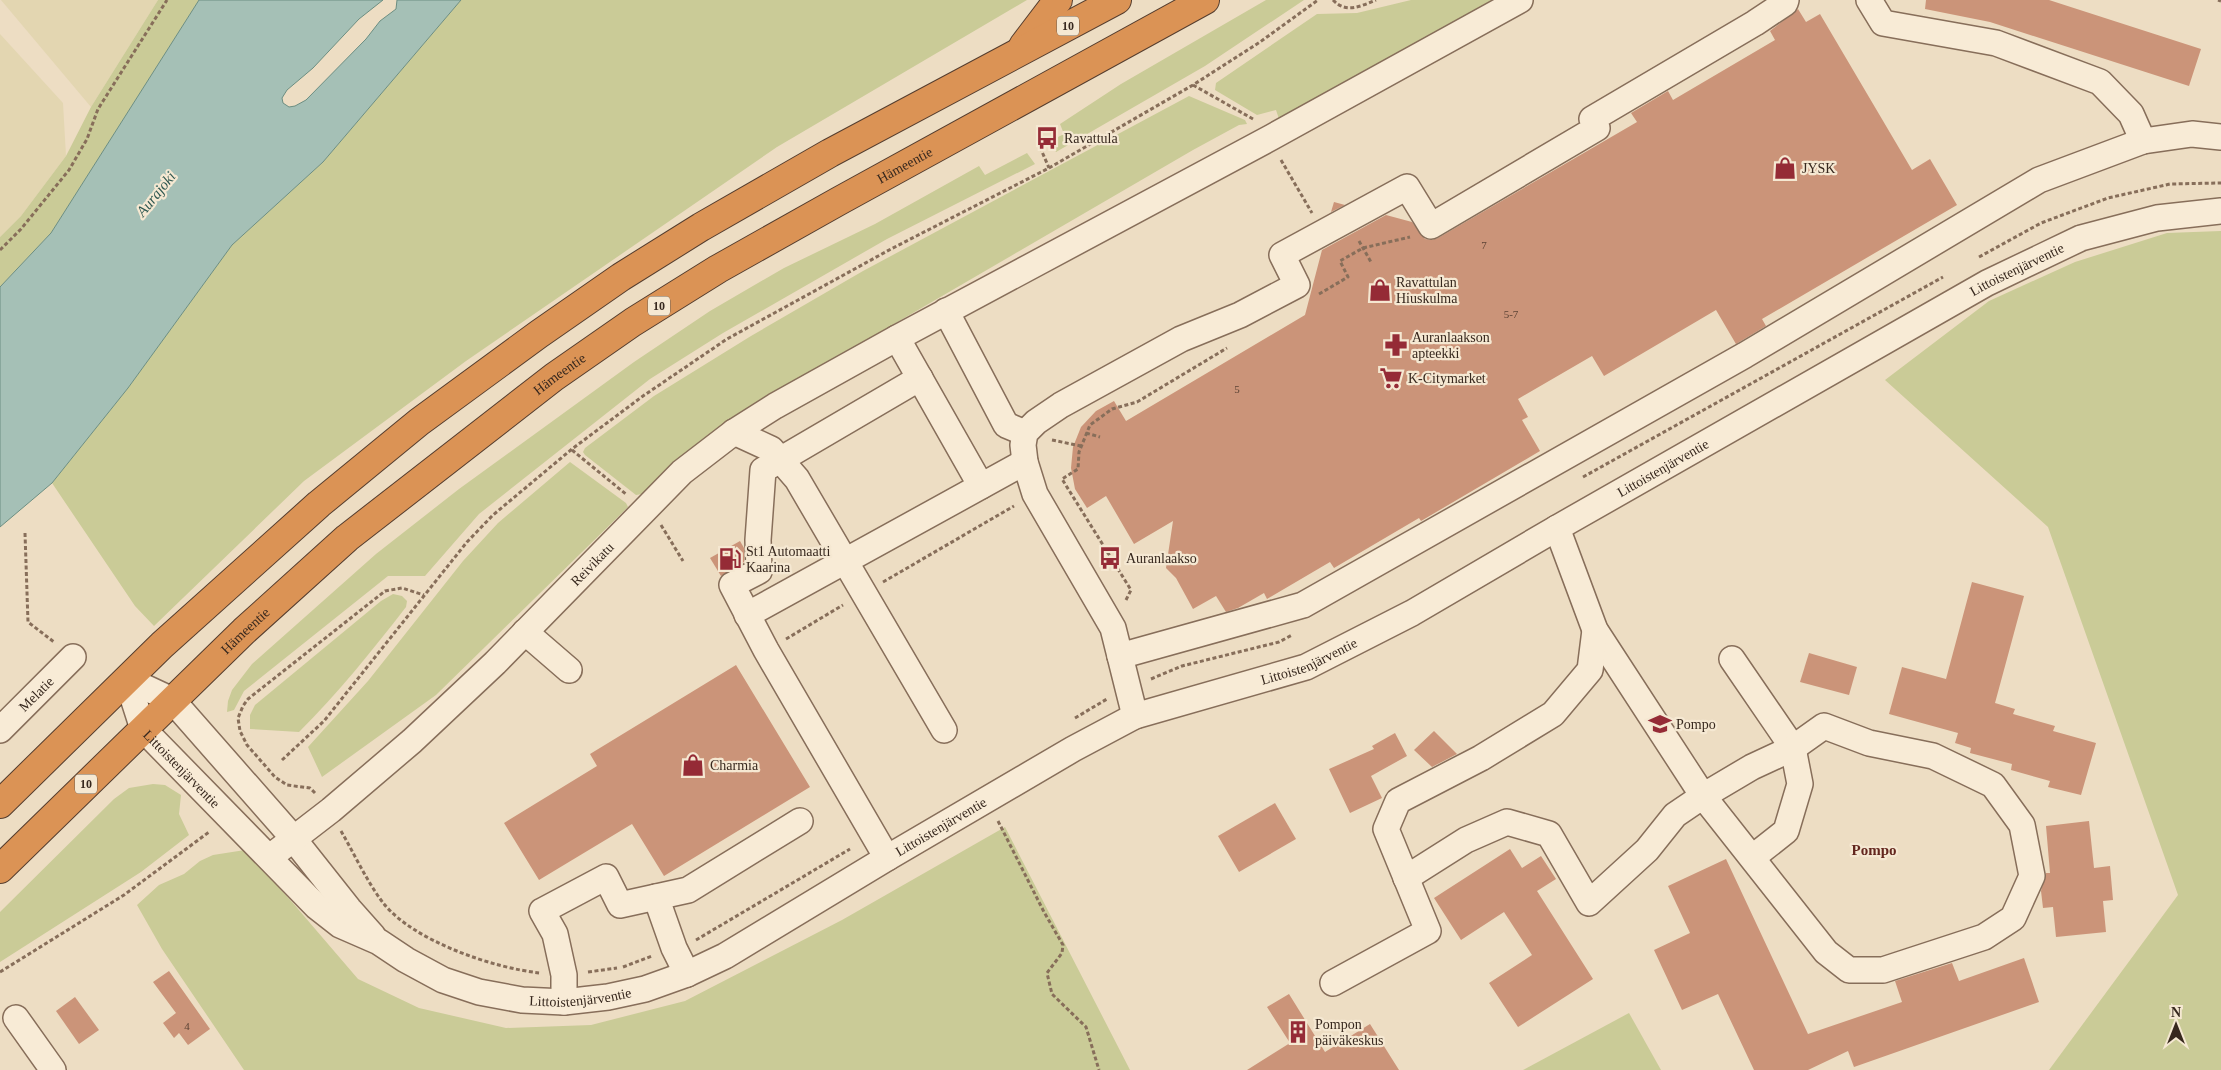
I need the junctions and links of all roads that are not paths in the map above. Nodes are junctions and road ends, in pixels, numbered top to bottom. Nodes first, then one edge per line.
1 (1058, 0) edge
2 (1117, 0) edge
3 (1205, 0) edge
4 (1520, 0) edge
5 (1786, 0) edge
6 (1869, 0) edge
7 (1019, 52) junction
8 (2221, 137) edge
9 (2143, 141) junction
10 (2221, 212) edge
11 (946, 312) junction
12 (897, 338) junction
13 (920, 378) junction
14 (734, 432) junction
15 (1025, 434) junction
16 (780, 460) junction
17 (1025, 462) junction
18 (981, 486) junction
19 (1557, 528) junction
20 (845, 561) junction
21 (747, 615) junction
22 (1595, 630) junction
23 (525, 632) junction
24 (1120, 656) junction
25 (73, 657) road end
26 (1732, 659) dead end
27 (569, 670) dead end
28 (127, 679) junction
29 (172, 700) junction
30 (1134, 716) junction
31 (143, 729) junction
32 (0, 730) edge
33 (944, 730) dead end
34 (1793, 748) junction
35 (1703, 796) junction
36 (0, 804) edge
37 (800, 821) dead end
38 (294, 840) junction
39 (270, 857) junction
40 (887, 858) junction
41 (1753, 858) junction
42 (0, 869) edge
43 (1406, 878) junction
44 (656, 897) junction
45 (379, 942) junction
46 (687, 974) junction
47 (1332, 983) dead end
48 (564, 1002) junction
49 (16, 1018) dead end
50 (54, 1070) edge

1 - 7 highway
2 - 7 highway, 10
3 - 29 highway, Hämeentie / 10
4 - 11 street, Reivikatu
5 - 15 street
6 - 9 street
7 - 28 highway, 10
8 - 9 street
9 - 24 street
10 - 19 street, Littoistenjärventie
11 - 12 street, Reivikatu
11 - 15 street
12 - 13 street
12 - 14 street, Reivikatu
13 - 16 street
13 - 18 street
14 - 16 street
14 - 23 street, Reivikatu
15 - 17 street
16 - 20 street
16 - 21 street
17 - 18 street
17 - 24 street
18 - 20 street
19 - 22 street
19 - 30 street, Littoistenjärventie
20 - 21 street
20 - 33 street
21 - 40 street
22 - 35 street
22 - 43 street
23 - 27 street
23 - 38 street, Reivikatu
24 - 30 street
25 - 32 street, Melatie
26 - 34 street
28 - 29 street, Littoistenjärventie
28 - 31 street, Littoistenjärventie
28 - 36 highway, 10
29 - 31 highway, Hämeentie / 10
29 - 38 street, Littoistenjärventie
30 - 40 street, Littoistenjärventie
31 - 39 street, Littoistenjärventie
31 - 42 highway, Hämeentie / 10
34 - 35 street
34 - 41 street
34 - 41 street
35 - 41 street
35 - 43 street
37 - 44 street
38 - 39 street, Reivikatu
38 - 45 street, Littoistenjärventie
39 - 45 street, Littoistenjärventie
40 - 46 street, Littoistenjärventie
43 - 47 street
44 - 46 street
44 - 48 street
45 - 48 street, Littoistenjärventie
46 - 48 street, Littoistenjärventie
49 - 50 street

